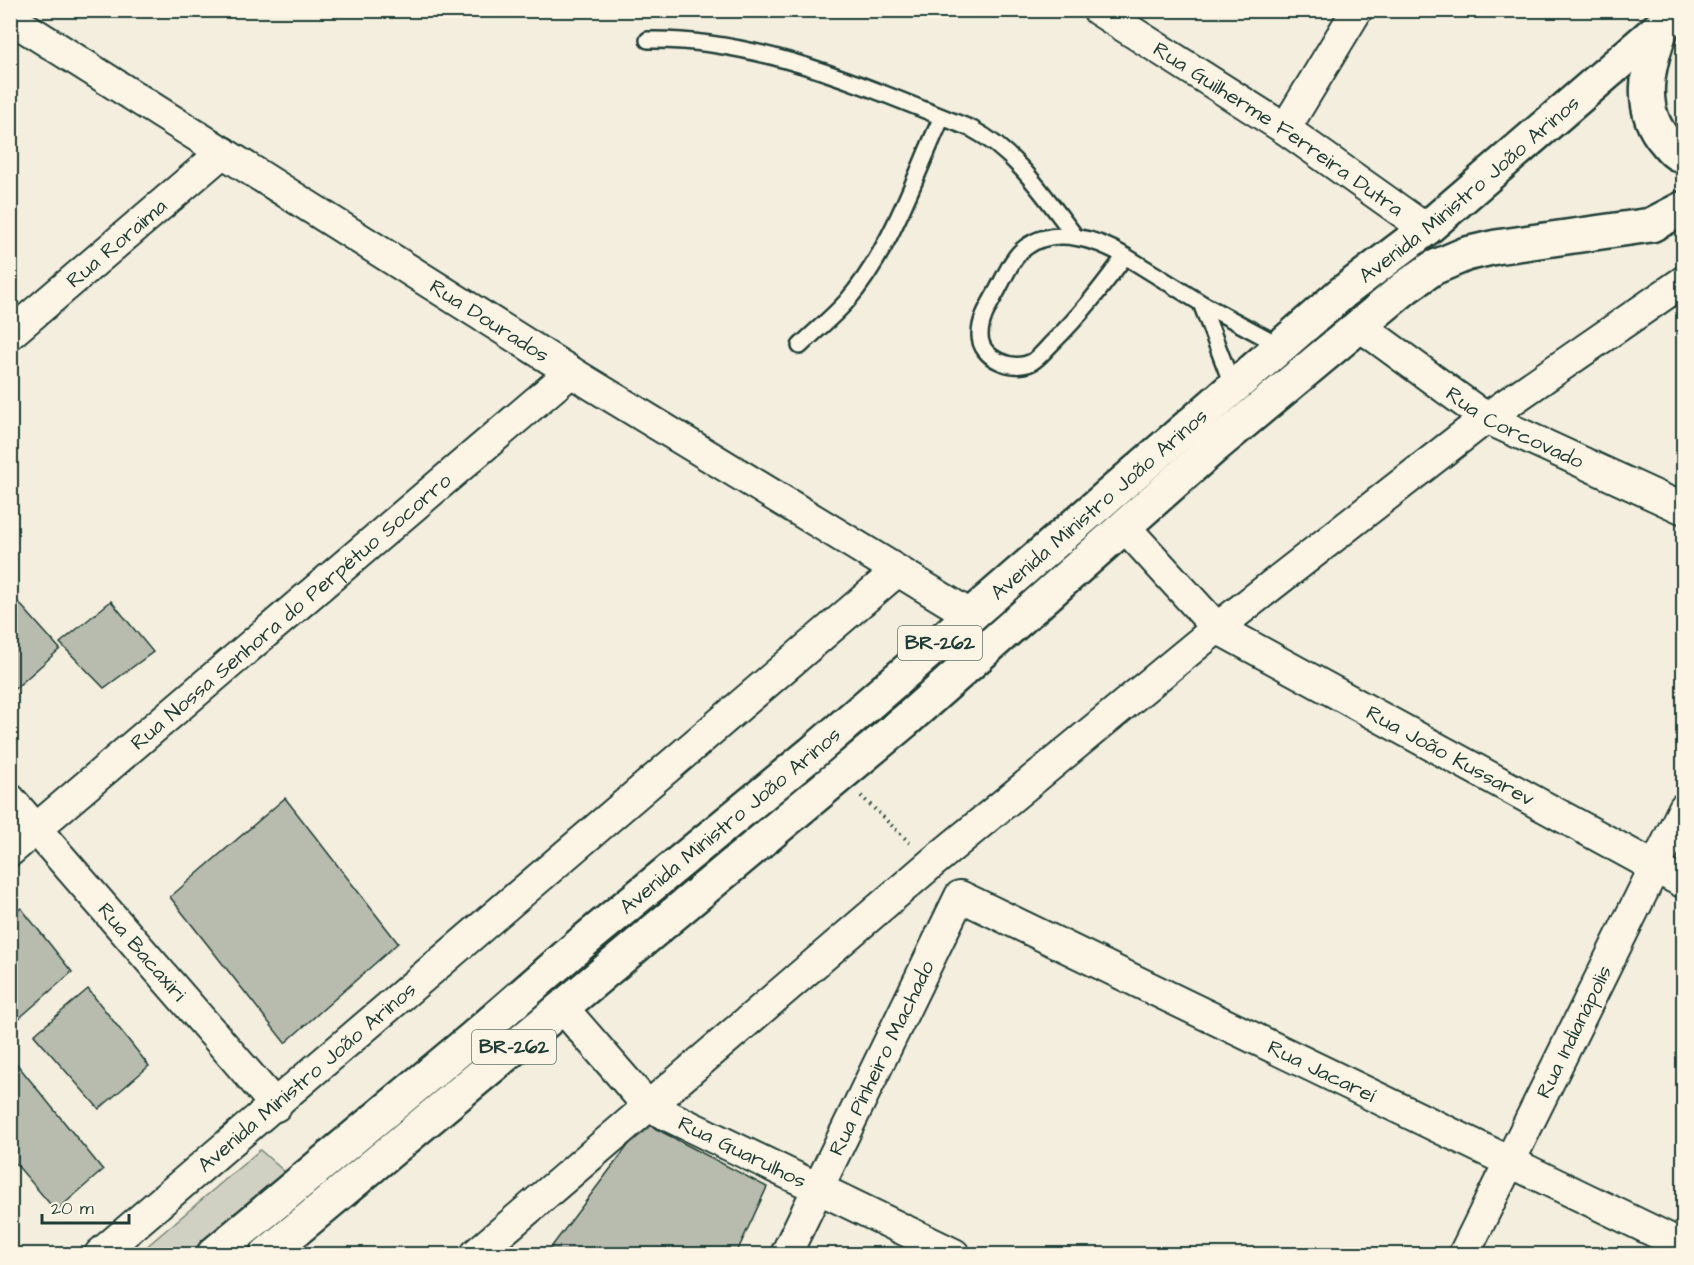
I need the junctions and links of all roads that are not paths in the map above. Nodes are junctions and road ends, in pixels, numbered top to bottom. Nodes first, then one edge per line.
1 (1358, 10) edge
2 (1105, 12) edge
3 (10, 18) edge
4 (1671, 19) edge
5 (648, 40) dead end
6 (942, 117) junction
7 (1286, 129) junction
8 (222, 152) junction
9 (1683, 156) edge
10 (1683, 208) edge
11 (1426, 229) junction
12 (1075, 236) junction
13 (1125, 255) junction
14 (1683, 281) edge
15 (1201, 303) junction
16 (1360, 326) junction
17 (10, 334) edge
18 (1281, 345) junction
19 (800, 346) dead end
20 (571, 372) junction
21 (1233, 387) junction
22 (1486, 418) junction
23 (1683, 509) edge
24 (1124, 526) junction
25 (896, 572) junction
26 (972, 616) junction
27 (1217, 628) junction
28 (10, 799) edge
29 (1683, 808) edge
30 (37, 828) junction
31 (10, 851) edge
32 (1652, 868) junction
33 (1683, 884) edge
34 (960, 896) joint
35 (562, 1007) junction
36 (276, 1106) junction
37 (648, 1106) junction
38 (1509, 1162) junction
39 (818, 1189) junction
40 (1683, 1246) edge
41 (100, 1254) edge
42 (214, 1254) edge
43 (267, 1254) edge
44 (476, 1254) edge
45 (786, 1254) edge
46 (954, 1254) edge
47 (1464, 1254) edge

1 - 7 street
2 - 7 street, Rua Guilherme Ferreira Dutra
3 - 8 street, Rua Dourados
4 - 9 highway
4 - 11 highway, Avenida Ministro João Arinos / BR-262
5 - 6 lane
6 - 12 lane
6 - 19 lane
7 - 11 street, Rua Guilherme Ferreira Dutra
8 - 17 street, Rua Roraima
8 - 20 street, Rua Dourados
10 - 16 highway, Avenida Ministro João Arinos / BR-262
11 - 18 highway, Avenida Ministro João Arinos / BR-262
12 - 13 lane
12 - 13 lane
13 - 15 lane
14 - 22 street
15 - 18 lane
15 - 21 lane
16 - 22 street, Rua Corcovado
16 - 24 highway, Avenida Ministro João Arinos / BR-262
18 - 21 highway, Avenida Ministro João Arinos / BR-262
20 - 25 street, Rua Dourados
20 - 30 street, Rua Nossa Senhora do Perpétuo Socorro
21 - 26 highway, Avenida Ministro João Arinos / BR-262
22 - 23 street, Rua Corcovado
22 - 27 street
24 - 27 street, Rua João Kussarev
24 - 35 highway, Avenida Ministro João Arinos / BR-262
25 - 26 street, Rua Dourados
25 - 36 street, Avenida Ministro João Arinos
26 - 42 highway, Avenida Ministro João Arinos / BR-262
27 - 32 street, Rua João Kussarev
27 - 37 street
28 - 30 street, Rua Bacaxiri
29 - 32 street, Rua Indianápolis
30 - 31 street, Rua Nossa Senhora do Perpétuo Socorro
30 - 36 street, Rua Bacaxiri
32 - 33 street, Rua João Kussarev
32 - 38 street, Rua Indianápolis
34 - 38 street, Rua Jacareí
34 - 39 street, Rua Pinheiro Machado
35 - 37 street, Rua Guarulhos
35 - 43 highway, Avenida Ministro João Arinos / BR-262
36 - 41 street, Avenida Ministro João Arinos
37 - 39 street, Rua Guarulhos
37 - 44 street
38 - 40 street, Rua Jacareí
38 - 47 street, Rua Indianápolis
39 - 45 street, Rua Pinheiro Machado
39 - 46 street, Rua Guarulhos

